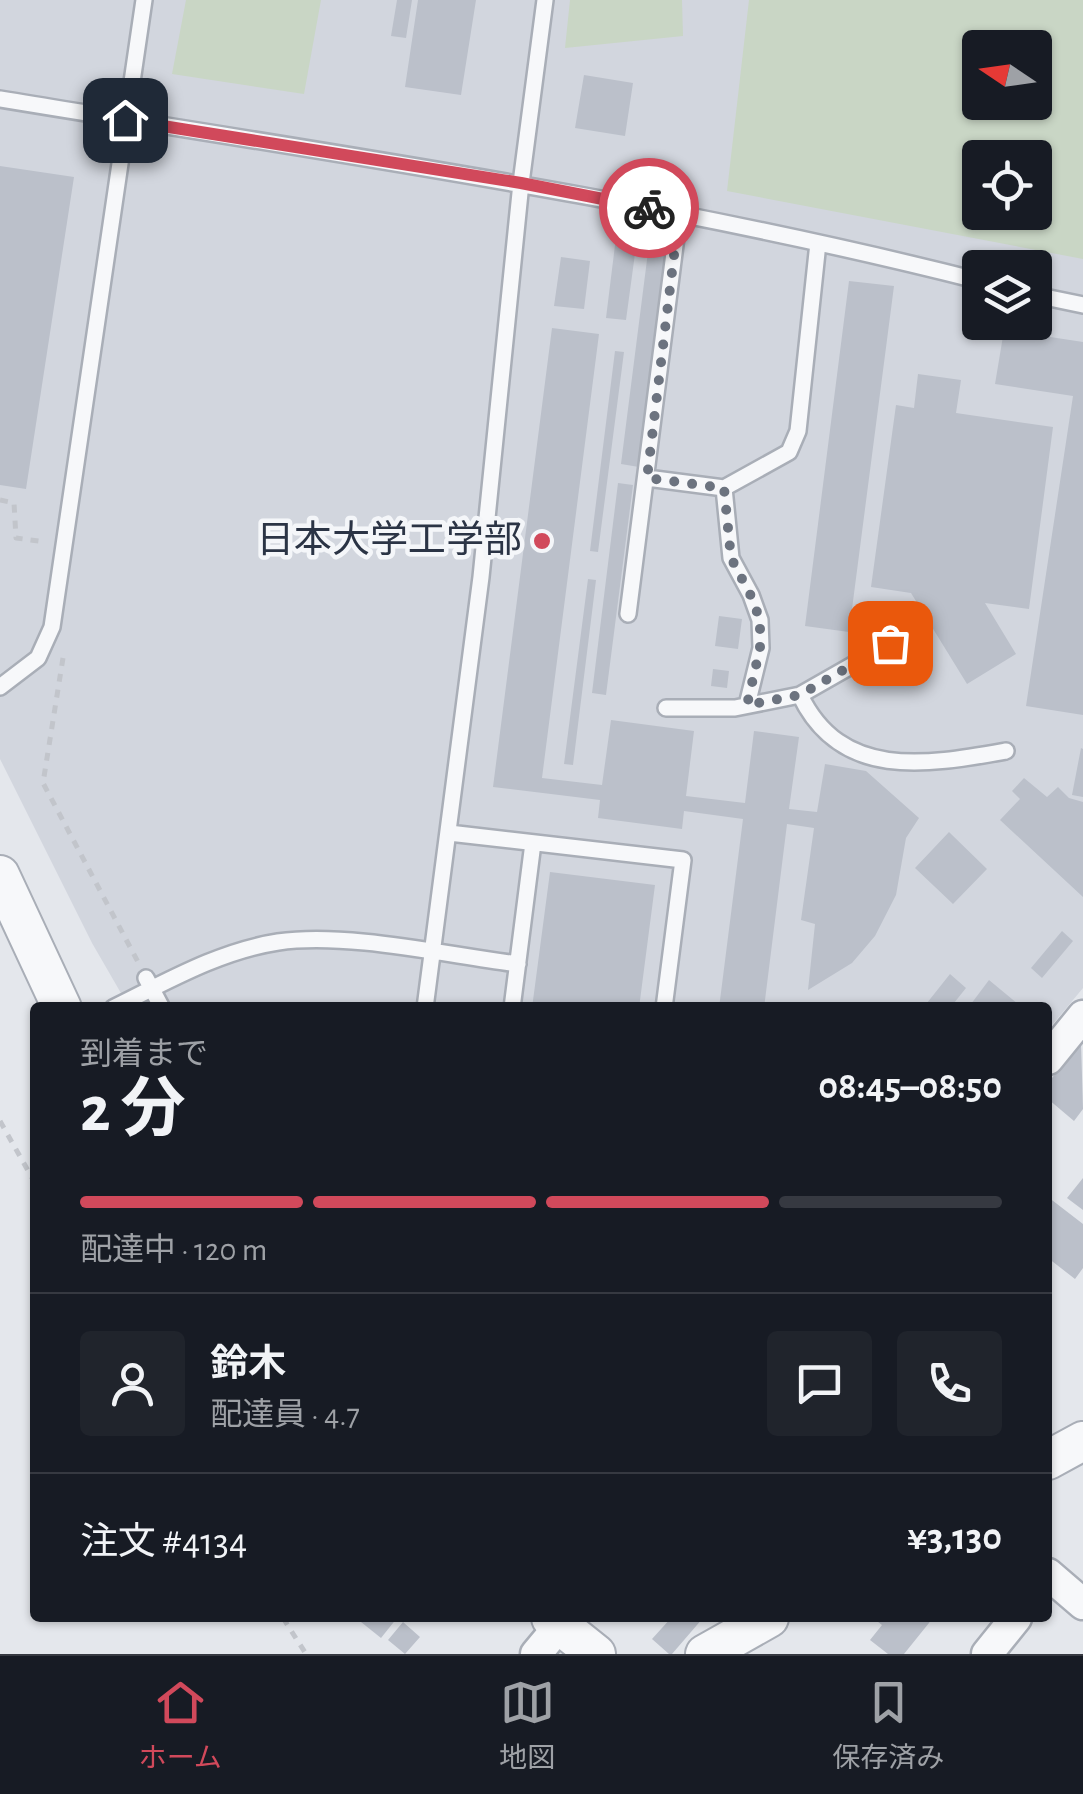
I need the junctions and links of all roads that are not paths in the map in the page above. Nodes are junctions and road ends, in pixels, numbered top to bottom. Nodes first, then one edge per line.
1 (144, 0) edge
2 (545, 0) edge
3 (0, 99) edge
4 (125, 120) junction
5 (521, 183) junction
6 (679, 214) junction
7 (818, 243) junction
8 (962, 277) edge
9 (1052, 299) edge
10 (1083, 305) edge
11 (647, 478) junction
12 (724, 488) junction
13 (628, 614) dead end
14 (921, 626) dead end
15 (0, 687) edge
16 (800, 695) junction
17 (747, 705) junction
18 (666, 708) dead end
19 (1006, 751) dead end
20 (449, 832) junction
21 (533, 842) junction
22 (0, 875) edge
23 (432, 953) junction
24 (518, 964) junction
25 (149, 983) junction
26 (59, 1002) edge
27 (121, 1002) edge
28 (159, 1002) edge
29 (426, 1002) edge
30 (513, 1002) edge
31 (665, 1002) edge
32 (1083, 1016) edge
33 (1052, 1054) edge
34 (1083, 1441) edge
35 (1052, 1458) edge
36 (1052, 1579) edge
37 (1083, 1604) edge
38 (558, 1622) edge
39 (561, 1622) edge
40 (762, 1622) edge
41 (1013, 1622) edge
42 (536, 1654) edge
43 (596, 1654) edge
44 (705, 1654) edge
45 (987, 1654) edge

1 - 4 lane
2 - 5 lane
3 - 4 lane
4 - 5 lane
4 - 15 lane
5 - 6 lane
5 - 20 lane
6 - 7 lane
6 - 11 lane
7 - 8 lane
7 - 12 lane
9 - 10 lane
11 - 12 lane
11 - 13 lane
12 - 17 lane
14 - 16 lane
16 - 17 lane
16 - 19 lane
17 - 18 lane
20 - 21 lane
20 - 23 lane
21 - 24 lane
21 - 31 lane
22 - 26 street
23 - 24 lane
23 - 25 lane
23 - 29 lane
24 - 30 lane
25 - 27 lane
25 - 28 lane
32 - 33 street
34 - 35 street
36 - 37 street
38 - 42 street
39 - 43 street
40 - 44 street
41 - 45 street

